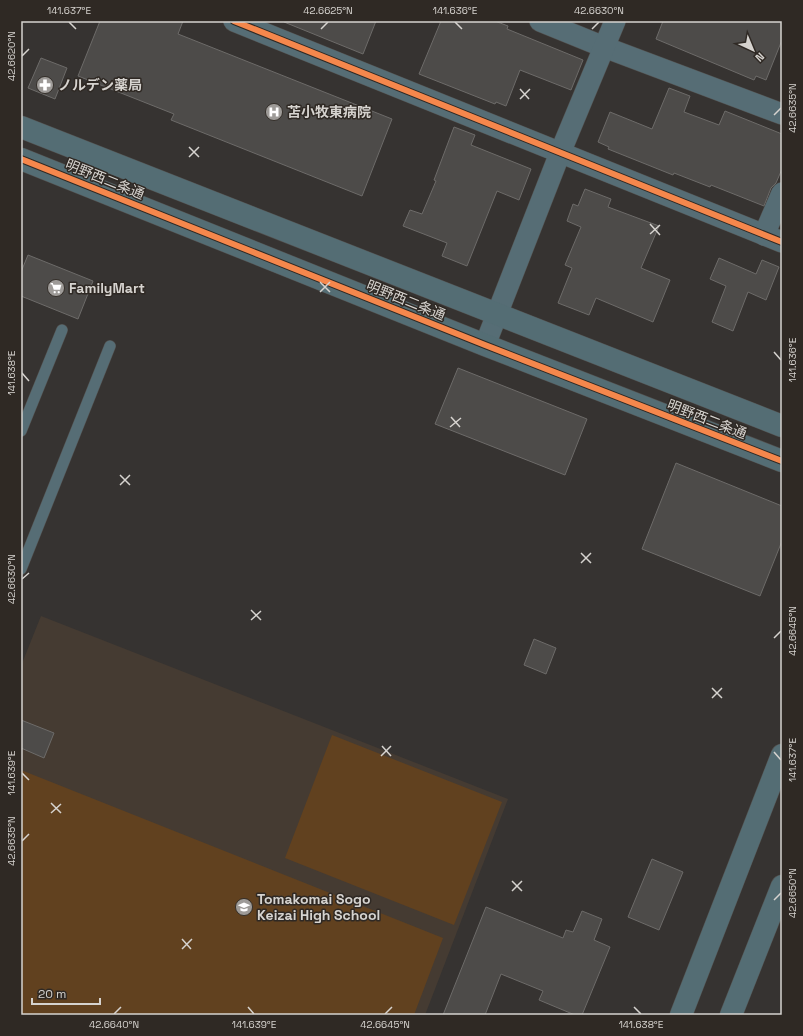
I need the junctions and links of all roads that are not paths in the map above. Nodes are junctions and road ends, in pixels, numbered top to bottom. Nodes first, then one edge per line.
1 (234, 21) edge
2 (540, 21) edge
3 (615, 21) edge
4 (604, 46) junction
5 (782, 114) edge
6 (21, 127) edge
7 (560, 153) junction
8 (21, 159) edge
9 (782, 193) edge
10 (773, 239) edge
11 (498, 314) junction
12 (62, 330) dead end
13 (485, 345) junction
14 (110, 346) dead end
15 (782, 426) edge
16 (21, 432) edge
17 (782, 462) edge
18 (21, 569) edge
19 (782, 755) edge
20 (782, 886) edge
21 (777, 913) edge
22 (681, 1015) edge
23 (731, 1015) edge

1 - 7 street
2 - 4 street
3 - 4 street
4 - 5 street
4 - 7 street
6 - 11 street, 明野西二条通
7 - 10 street
7 - 11 street
8 - 13 street, 明野西二条通
9 - 10 street
11 - 13 street
11 - 15 street, 明野西二条通
12 - 16 lane
13 - 17 street, 明野西二条通
14 - 18 lane
19 - 22 street
20 - 21 street
21 - 23 street

